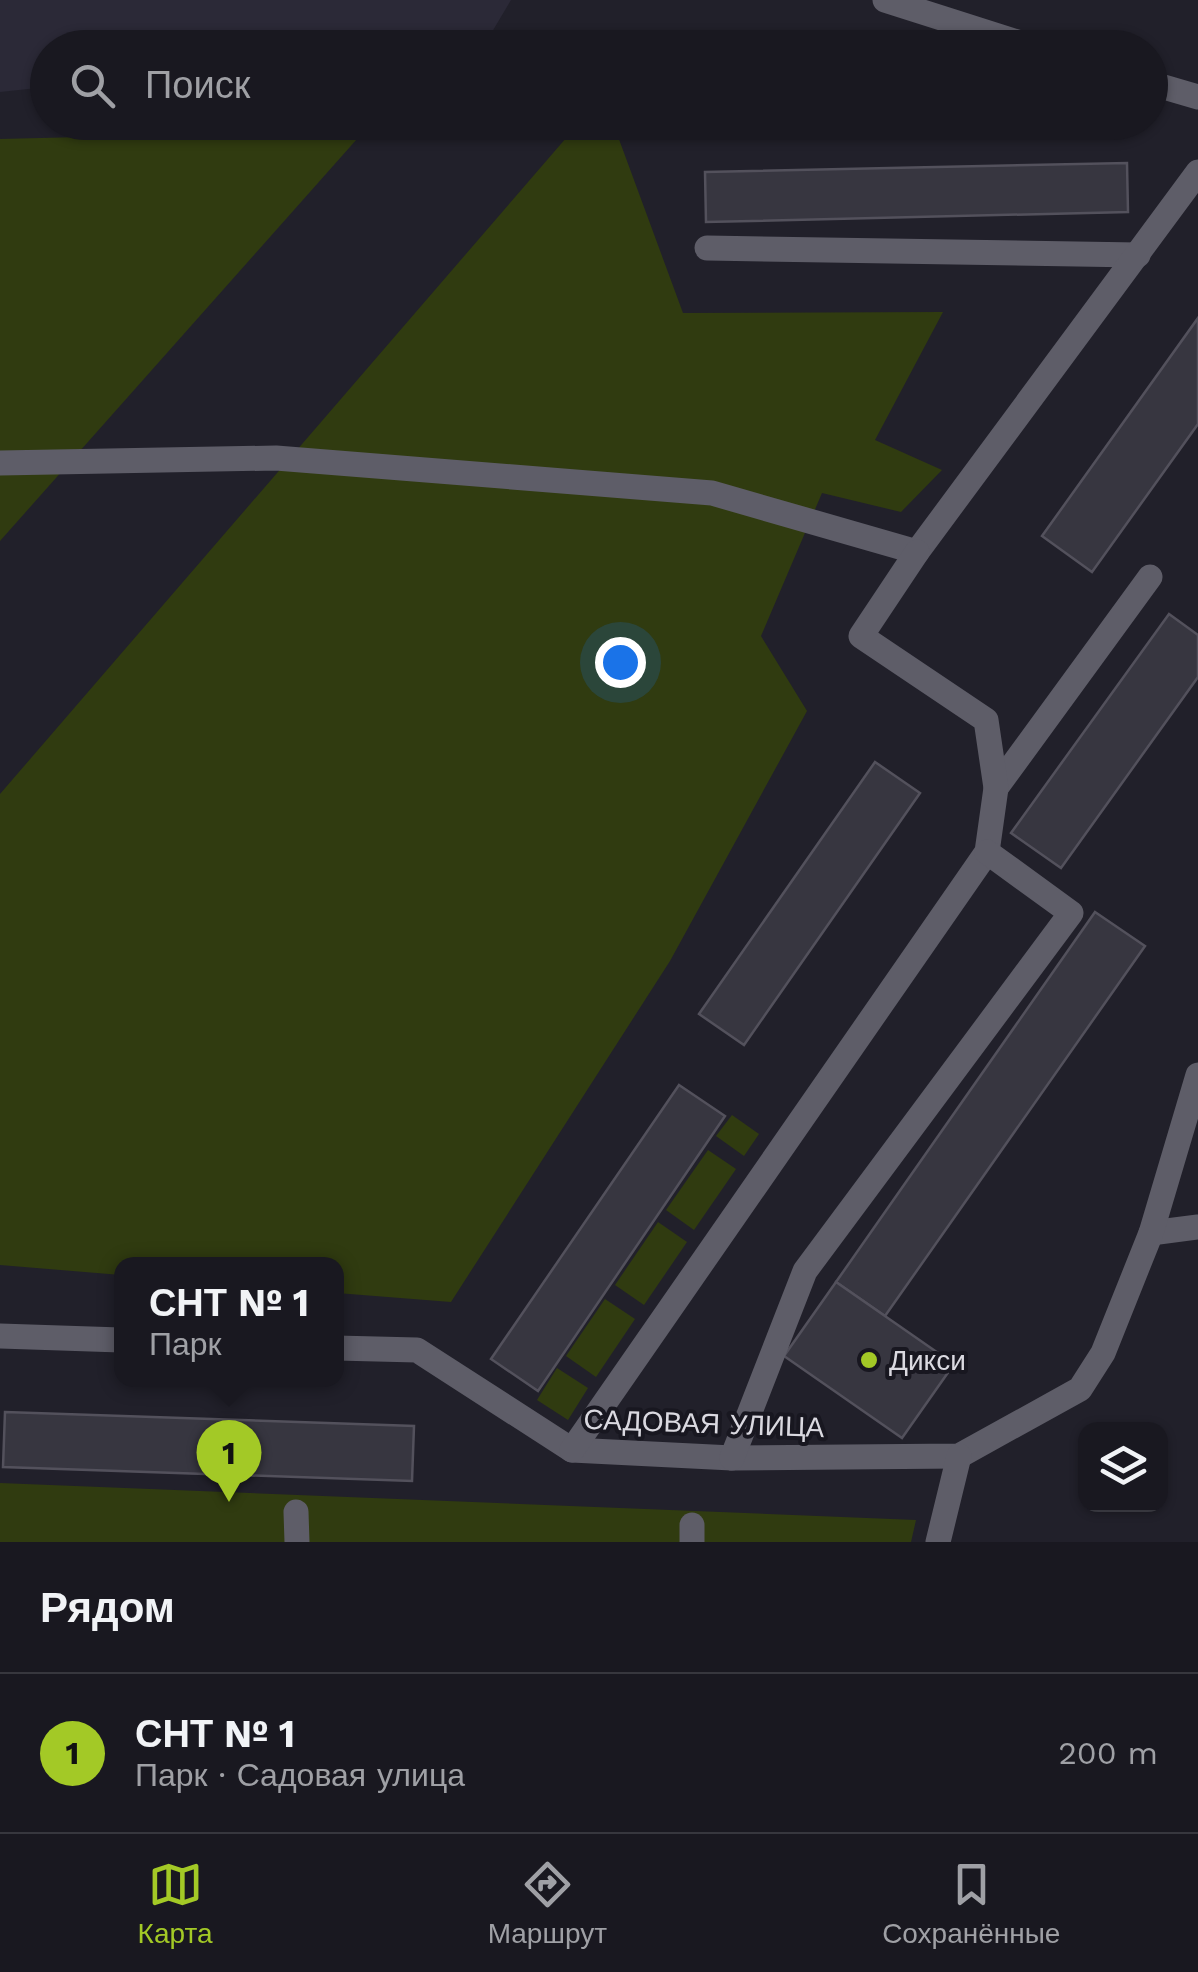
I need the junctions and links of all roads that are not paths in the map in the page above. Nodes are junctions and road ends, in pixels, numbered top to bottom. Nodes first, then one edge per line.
1 (885, 0) edge
2 (979, 30) edge
3 (1168, 89) edge
4 (1198, 98) edge
5 (1198, 172) edge
6 (707, 248) dead end
7 (1138, 255) junction
8 (0, 463) edge
9 (917, 552) junction
10 (1150, 577) dead end
11 (996, 788) junction
12 (987, 852) junction
13 (1198, 1075) edge
14 (1198, 1228) edge
15 (1151, 1232) junction
16 (0, 1336) edge
17 (114, 1340) edge
18 (344, 1348) edge
19 (572, 1450) junction
20 (958, 1456) junction
21 (732, 1458) junction
22 (296, 1512) dead end
23 (296, 1542) edge
24 (938, 1542) edge

1 - 2 street
3 - 4 street
5 - 7 street
6 - 7 street
7 - 9 street
8 - 9 street
9 - 11 street
10 - 11 street
11 - 12 street
12 - 19 street
12 - 21 street
13 - 15 street
14 - 15 street
15 - 20 street, САДОВАЯ УЛИЦА
16 - 17 street
18 - 19 street, САДОВАЯ УЛИЦА
19 - 21 street, САДОВАЯ УЛИЦА
20 - 21 street, САДОВАЯ УЛИЦА
20 - 24 street
22 - 23 street

